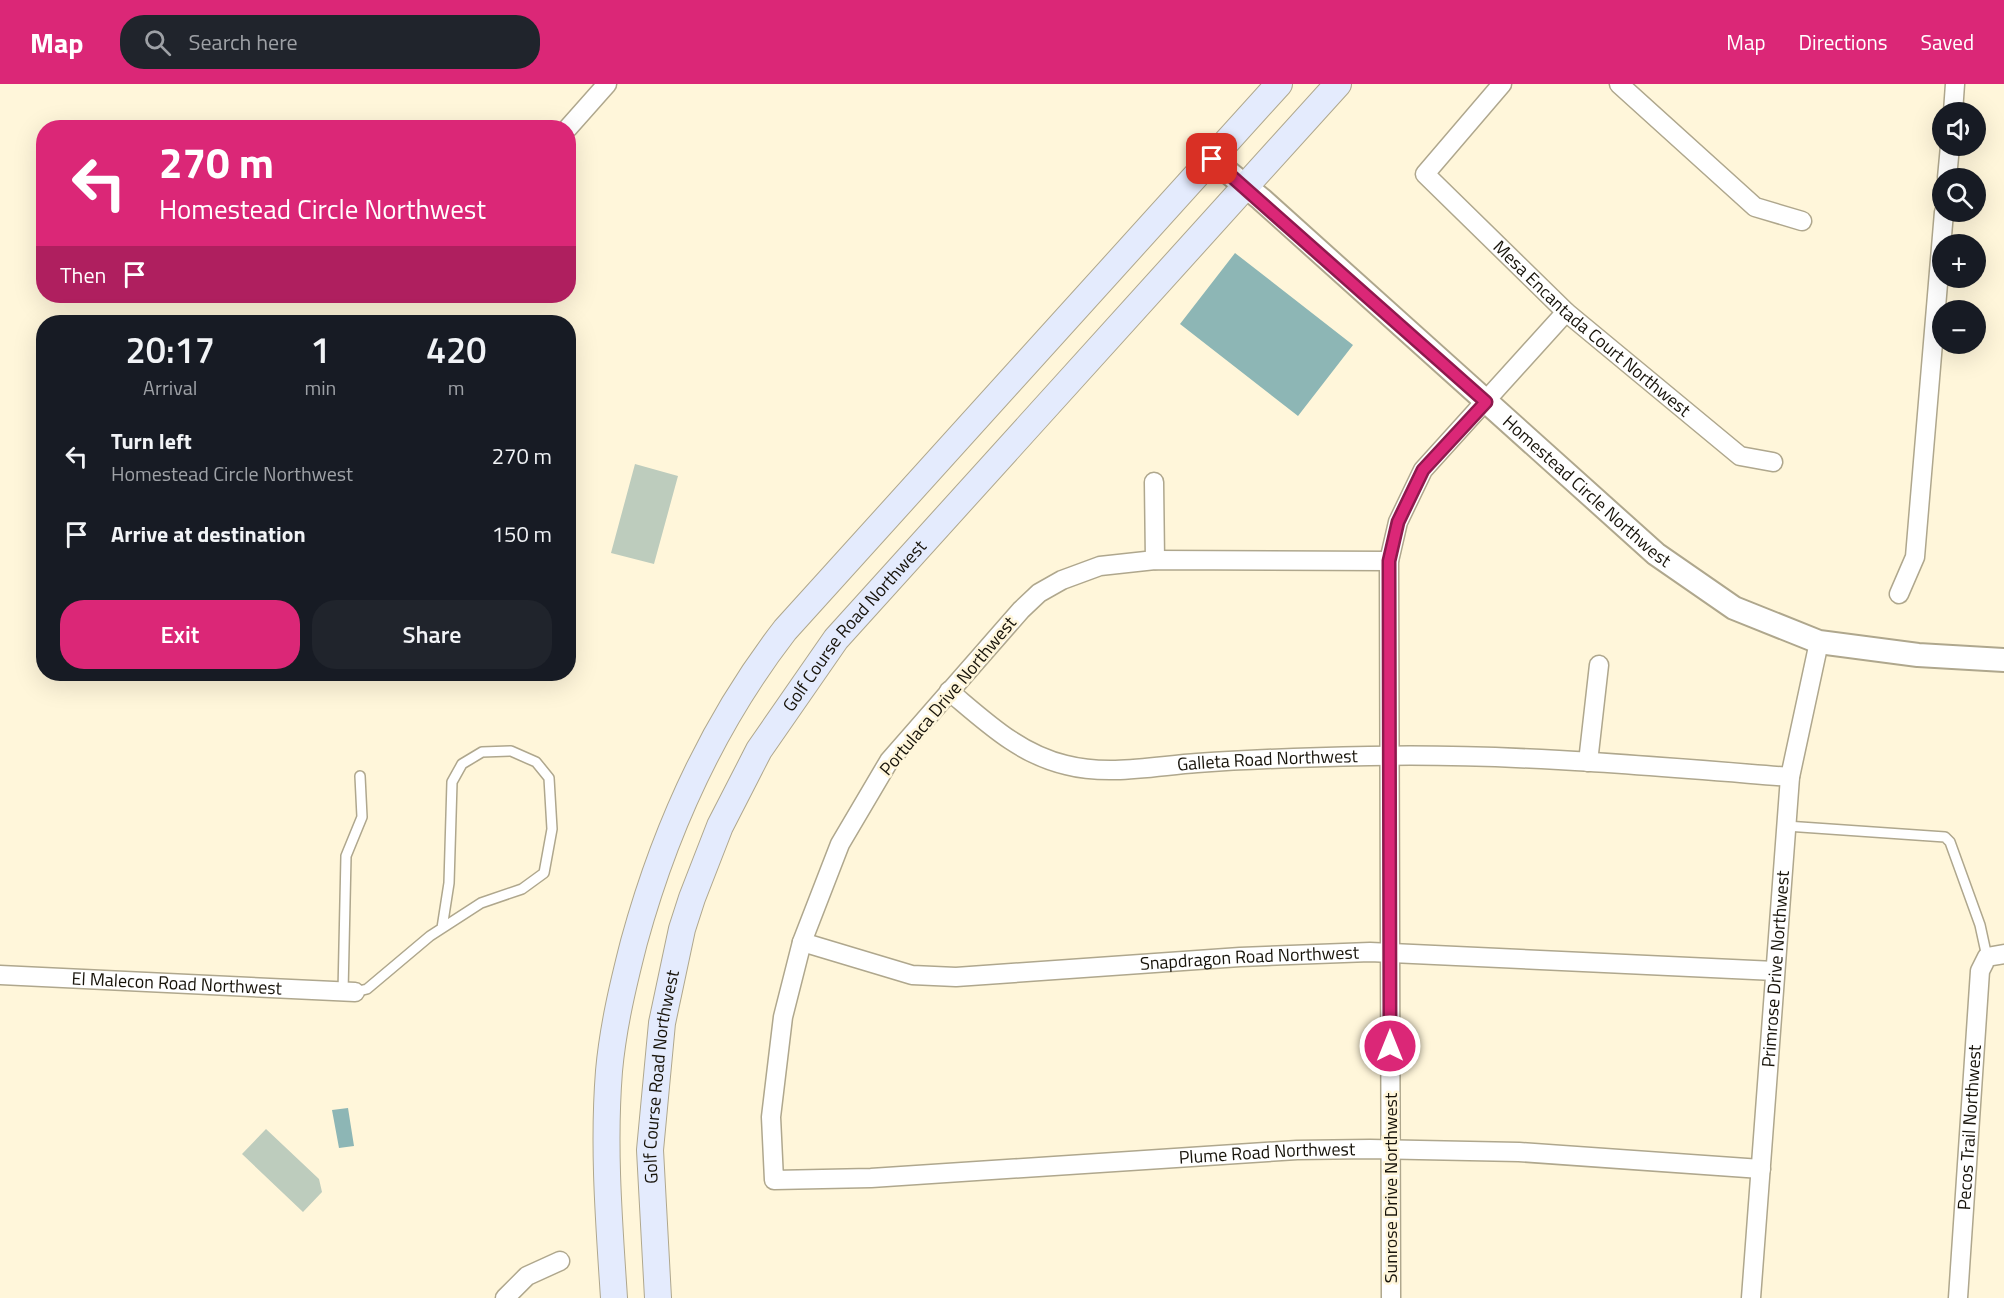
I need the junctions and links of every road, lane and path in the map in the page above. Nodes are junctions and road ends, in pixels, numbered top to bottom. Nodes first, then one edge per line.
1 (607, 84) edge
2 (1279, 84) edge
3 (1338, 84) edge
4 (1502, 84) edge
5 (1619, 84) edge
6 (1955, 84) edge
7 (1954, 102) edge
8 (575, 120) edge
9 (1212, 159) junction
10 (1245, 185) junction
11 (1802, 221) dead end
12 (1943, 222) edge
13 (1566, 312) junction
14 (1486, 402) junction
15 (1773, 462) dead end
16 (1154, 482) dead end
17 (1155, 560) junction
18 (1389, 561) junction
19 (1899, 594) dead end
20 (1820, 642) junction
21 (2004, 660) edge
22 (1599, 665) dead end
23 (949, 691) junction
24 (1390, 756) junction
25 (1588, 762) junction
26 (360, 776) dead end
27 (1790, 777) junction
28 (1786, 826) junction
29 (442, 928) junction
30 (802, 942) junction
31 (1390, 952) junction
32 (1995, 955) edge
33 (1775, 971) junction
34 (0, 975) edge
35 (349, 992) junction
36 (1391, 1149) junction
37 (1761, 1168) junction
38 (774, 1180) joint
39 (560, 1261) dead end
40 (505, 1298) edge
41 (614, 1298) edge
42 (658, 1298) edge
43 (1391, 1298) edge
44 (1751, 1298) edge
45 (1958, 1298) edge

1 - 8 street
2 - 9 main road
3 - 10 main road, Golf Course Road Northwest
4 - 13 street, Mesa Encantada Court Northwest
5 - 11 street
6 - 7 street
9 - 10 street, Homestead Circle Northwest
9 - 41 main road
10 - 14 street, Homestead Circle Northwest
10 - 42 main road, Golf Course Road Northwest
12 - 19 street
13 - 14 street, Sunrose Drive Northwest
13 - 15 street, Mesa Encantada Court Northwest
14 - 18 street, Sunrose Drive Northwest
14 - 20 street, Homestead Circle Northwest
16 - 17 street
17 - 18 street, Portulaca Drive Northwest
17 - 23 street, Portulaca Drive Northwest
18 - 24 street, Sunrose Drive Northwest
20 - 21 street, Homestead Circle Northwest
20 - 27 street, Primrose Drive Northwest
22 - 25 street
23 - 24 street, Galleta Road Northwest
23 - 30 street, Portulaca Drive Northwest
24 - 25 street, Galleta Road Northwest
24 - 31 street, Sunrose Drive Northwest
25 - 27 street, Galleta Road Northwest
26 - 35 lane
27 - 28 street, Primrose Drive Northwest
28 - 32 lane
28 - 33 street, Primrose Drive Northwest
29 - 29 lane
29 - 35 lane
30 - 31 street, Snapdragon Road Northwest
30 - 38 street, Portulaca Drive Northwest
31 - 33 street, Snapdragon Road Northwest
31 - 36 street, Sunrose Drive Northwest
32 - 45 street, Pecos Trail Northwest
33 - 37 street, Primrose Drive Northwest
34 - 35 street, El Malecon Road Northwest
36 - 37 street, Plume Road Northwest
36 - 38 street, Plume Road Northwest
36 - 43 street, Sunrose Drive Northwest
37 - 44 street, Primrose Drive Northwest
39 - 40 street

